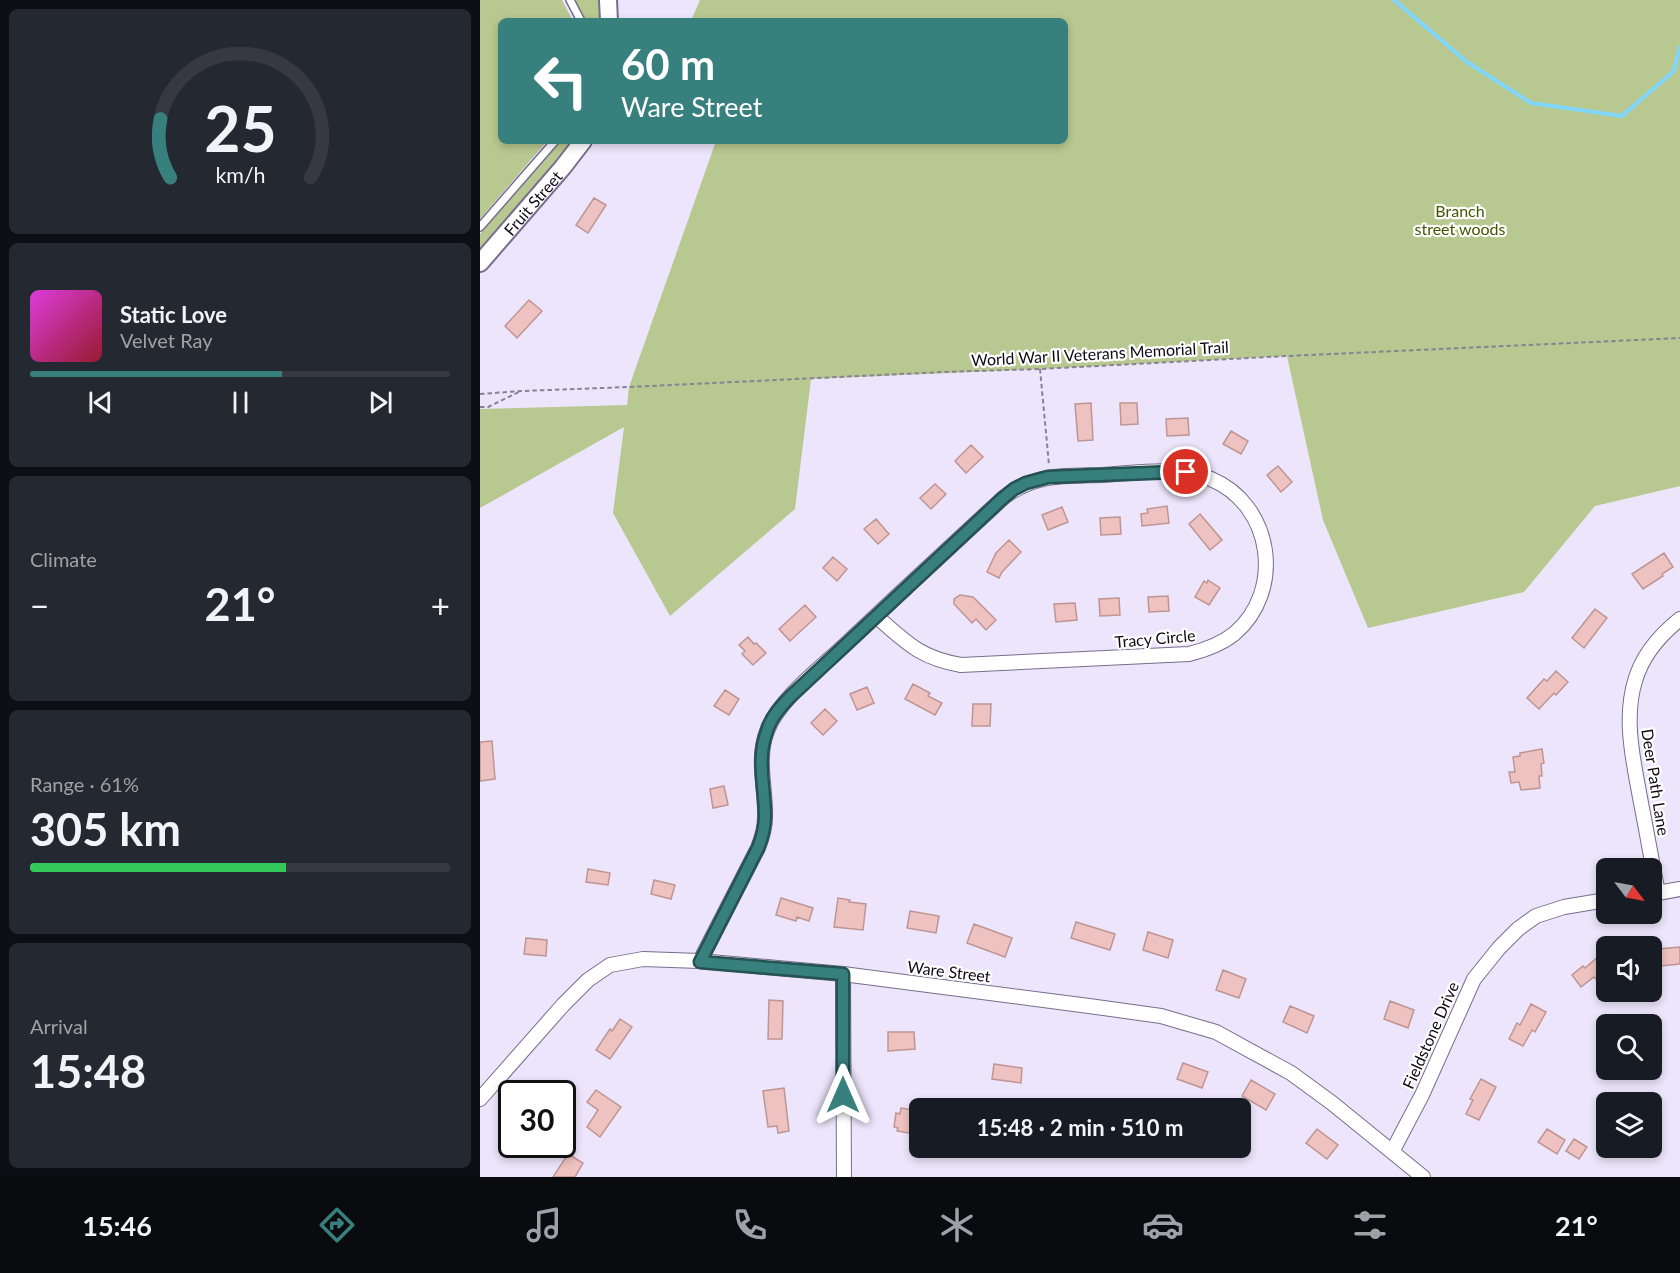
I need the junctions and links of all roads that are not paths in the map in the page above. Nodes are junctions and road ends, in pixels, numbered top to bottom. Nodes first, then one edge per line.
1 (570, 0) edge
2 (608, 0) edge
3 (579, 18) edge
4 (609, 18) edge
5 (552, 144) edge
6 (581, 144) edge
7 (480, 227) edge
8 (480, 263) edge
9 (876, 616) junction
10 (1680, 619) edge
11 (1649, 858) edge
12 (1680, 889) edge
13 (1662, 892) edge
14 (1596, 902) edge
15 (700, 962) junction
16 (843, 974) junction
17 (480, 1099) edge
18 (1392, 1152) junction
19 (844, 1177) edge
20 (1423, 1177) edge

1 - 3 lane
2 - 4 street
5 - 7 lane
6 - 8 street, Fruit Street
9 - 9 street, Tracy Circle
9 - 15 street, Tracy Circle
10 - 11 street, Deer Path Lane
12 - 13 street
14 - 18 street, Fieldstone Drive
15 - 16 street, Ware Street
15 - 17 street, Ware Street
16 - 18 street, Ware Street
16 - 19 street
18 - 20 street, Ware Street

